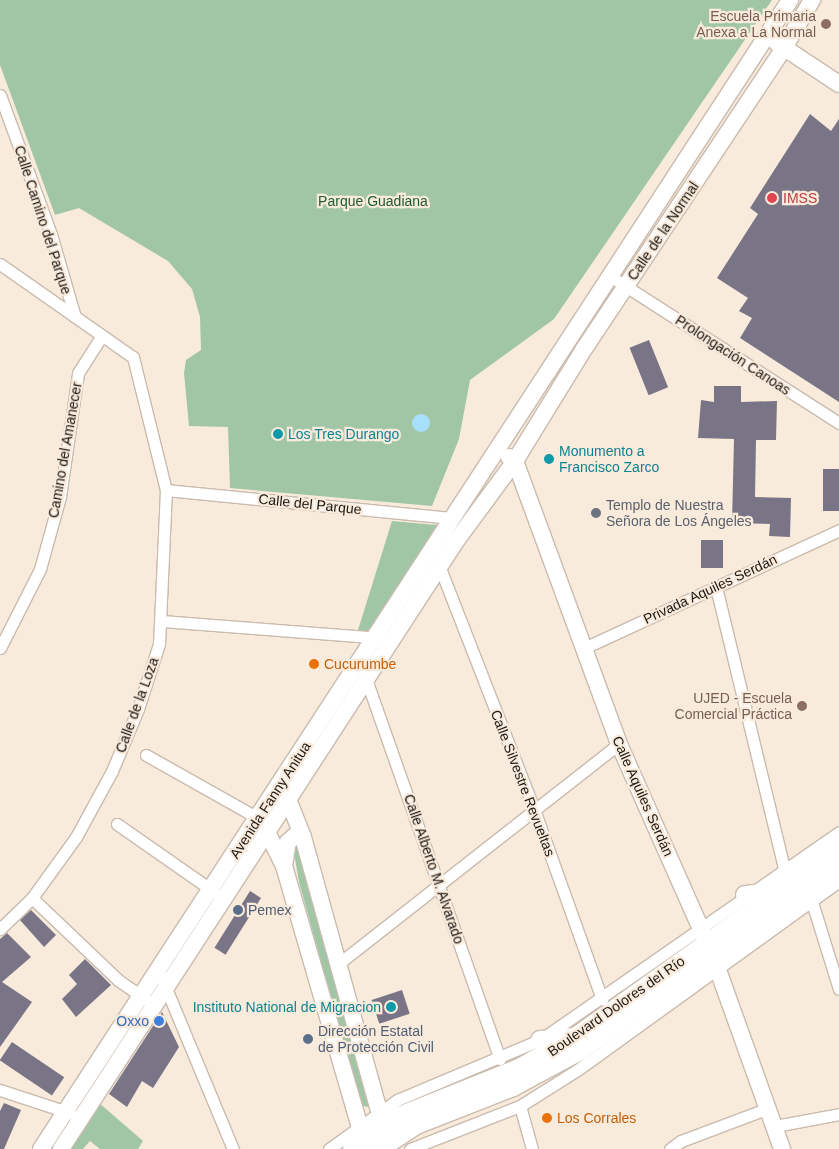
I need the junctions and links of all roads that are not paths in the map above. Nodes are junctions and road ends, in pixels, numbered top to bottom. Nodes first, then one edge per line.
1 (790, 0) edge
2 (812, 0) edge
3 (769, 38) junction
4 (784, 48) junction
5 (839, 84) edge
6 (0, 95) edge
7 (0, 264) edge
8 (610, 276) junction
9 (626, 286) junction
10 (75, 318) junction
11 (101, 337) junction
12 (839, 423) edge
13 (497, 448) junction
14 (515, 461) junction
15 (166, 490) junction
16 (454, 518) junction
17 (839, 530) edge
18 (456, 541) junction
19 (440, 568) junction
20 (716, 586) junction
21 (161, 620) junction
22 (376, 638) junction
23 (393, 639) junction
24 (0, 648) edge
25 (582, 649) junction
26 (366, 679) junction
27 (619, 744) junction
28 (146, 755) dead end
29 (285, 791) junction
30 (535, 812) junction
31 (117, 824) dead end
32 (266, 824) junction
33 (839, 832) edge
34 (300, 835) junction
35 (839, 849) edge
36 (284, 866) junction
37 (839, 867) edge
38 (784, 868) junction
39 (839, 881) edge
40 (441, 884) junction
41 (779, 891) junction
42 (217, 894) junction
43 (746, 895) junction
44 (32, 898) junction
45 (811, 899) junction
46 (0, 930) edge
47 (710, 948) junction
48 (338, 964) junction
49 (158, 969) junction
50 (836, 969) edge
51 (166, 986) junction
52 (839, 989) edge
53 (147, 999) junction
54 (602, 999) junction
55 (575, 1037) junction
56 (540, 1040) junction
57 (500, 1059) junction
58 (0, 1090) edge
59 (520, 1106) junction
60 (769, 1108) junction
61 (66, 1112) junction
62 (839, 1114) edge
63 (81, 1118) junction
64 (775, 1126) junction
65 (384, 1136) edge
66 (360, 1142) edge
67 (41, 1149) edge
68 (61, 1149) edge
69 (233, 1149) edge
70 (330, 1149) edge
71 (410, 1149) edge
72 (532, 1149) edge
73 (670, 1149) edge
74 (782, 1149) edge

1 - 3 main road, Calle de la Normal
2 - 4 main road, Calle de la Normal
3 - 4 main road
3 - 8 main road, Calle de la Normal
4 - 5 main road
4 - 9 main road, Calle de la Normal
6 - 10 street, Calle Camino del Parque
7 - 10 street
8 - 9 street, Prolongación Canoas
8 - 13 main road, Calle de la Normal
9 - 12 street, Prolongación Canoas
9 - 14 main road, Calle de la Normal
10 - 11 street
11 - 15 street, Calle de la Loza
11 - 24 street, Camino del Amanecer
13 - 14 main road
13 - 16 main road, Avenida Fanny Anitua
14 - 18 main road, Avenida Fanny Anitua
14 - 25 main road, Calle Aquiles Serdán
15 - 16 street, Calle del Parque
15 - 21 street, Calle de la Loza
16 - 18 main road
16 - 22 main road, Avenida Fanny Anitua
17 - 20 street, Privada Aquiles Serdán
18 - 19 main road, Avenida Fanny Anitua
19 - 23 main road, Avenida Fanny Anitua
19 - 30 street, Calle Silvestre Revueltas
20 - 25 street, Privada Aquiles Serdán
20 - 38 street
21 - 22 street
21 - 44 street, Calle de la Loza
22 - 23 street
22 - 29 main road, Avenida Fanny Anitua
23 - 26 main road, Avenida Fanny Anitua
25 - 27 main road, Calle Aquiles Serdán
26 - 29 main road, Avenida Fanny Anitua
26 - 40 street, Calle Alberto M. Alvarado
27 - 30 street
27 - 47 main road, Calle Aquiles Serdán
28 - 32 street
29 - 32 main road, Avenida Fanny Anitua
29 - 34 main road
30 - 40 street
30 - 54 street, Calle Silvestre Revueltas
31 - 42 street
32 - 34 main road
32 - 36 main road
32 - 42 main road, Avenida Fanny Anitua
33 - 38 street
34 - 36 main road
34 - 48 main road
35 - 41 main road, Boulevard Dolores del Río
36 - 66 main road
37 - 47 main road, Boulevard Dolores del Río
38 - 43 street
39 - 45 street
40 - 48 street
40 - 57 street, Calle Alberto M. Alvarado
41 - 43 main road
41 - 47 main road, Boulevard Dolores del Río
42 - 49 main road, Avenida Fanny Anitua
42 - 51 main road, Avenida Fanny Anitua
43 - 47 street
44 - 46 street, Calle de la Loza
44 - 53 street
45 - 47 street
45 - 50 street
47 - 54 street
47 - 55 main road, Boulevard Dolores del Río
47 - 59 street
47 - 60 main road, Calle Aquiles Serdán
47 - 65 main road, Boulevard Dolores del Río
48 - 65 main road
49 - 51 street
49 - 53 main road, Avenida Fanny Anitua
50 - 52 street
51 - 53 main road, Avenida Fanny Anitua
51 - 69 street
53 - 61 main road, Avenida Fanny Anitua
53 - 63 main road, Avenida Fanny Anitua
54 - 56 street
55 - 56 main road
55 - 65 main road, Boulevard Dolores del Río
56 - 57 street
57 - 65 street
58 - 61 street
59 - 71 street
59 - 72 street
60 - 64 main road, Calle Aquiles Serdán
60 - 73 street
61 - 63 street
61 - 67 main road, Avenida Fanny Anitua
62 - 64 street
63 - 68 main road, Avenida Fanny Anitua
64 - 74 main road, Calle Aquiles Serdán
65 - 66 main road, Boulevard Dolores del Río
66 - 70 street

